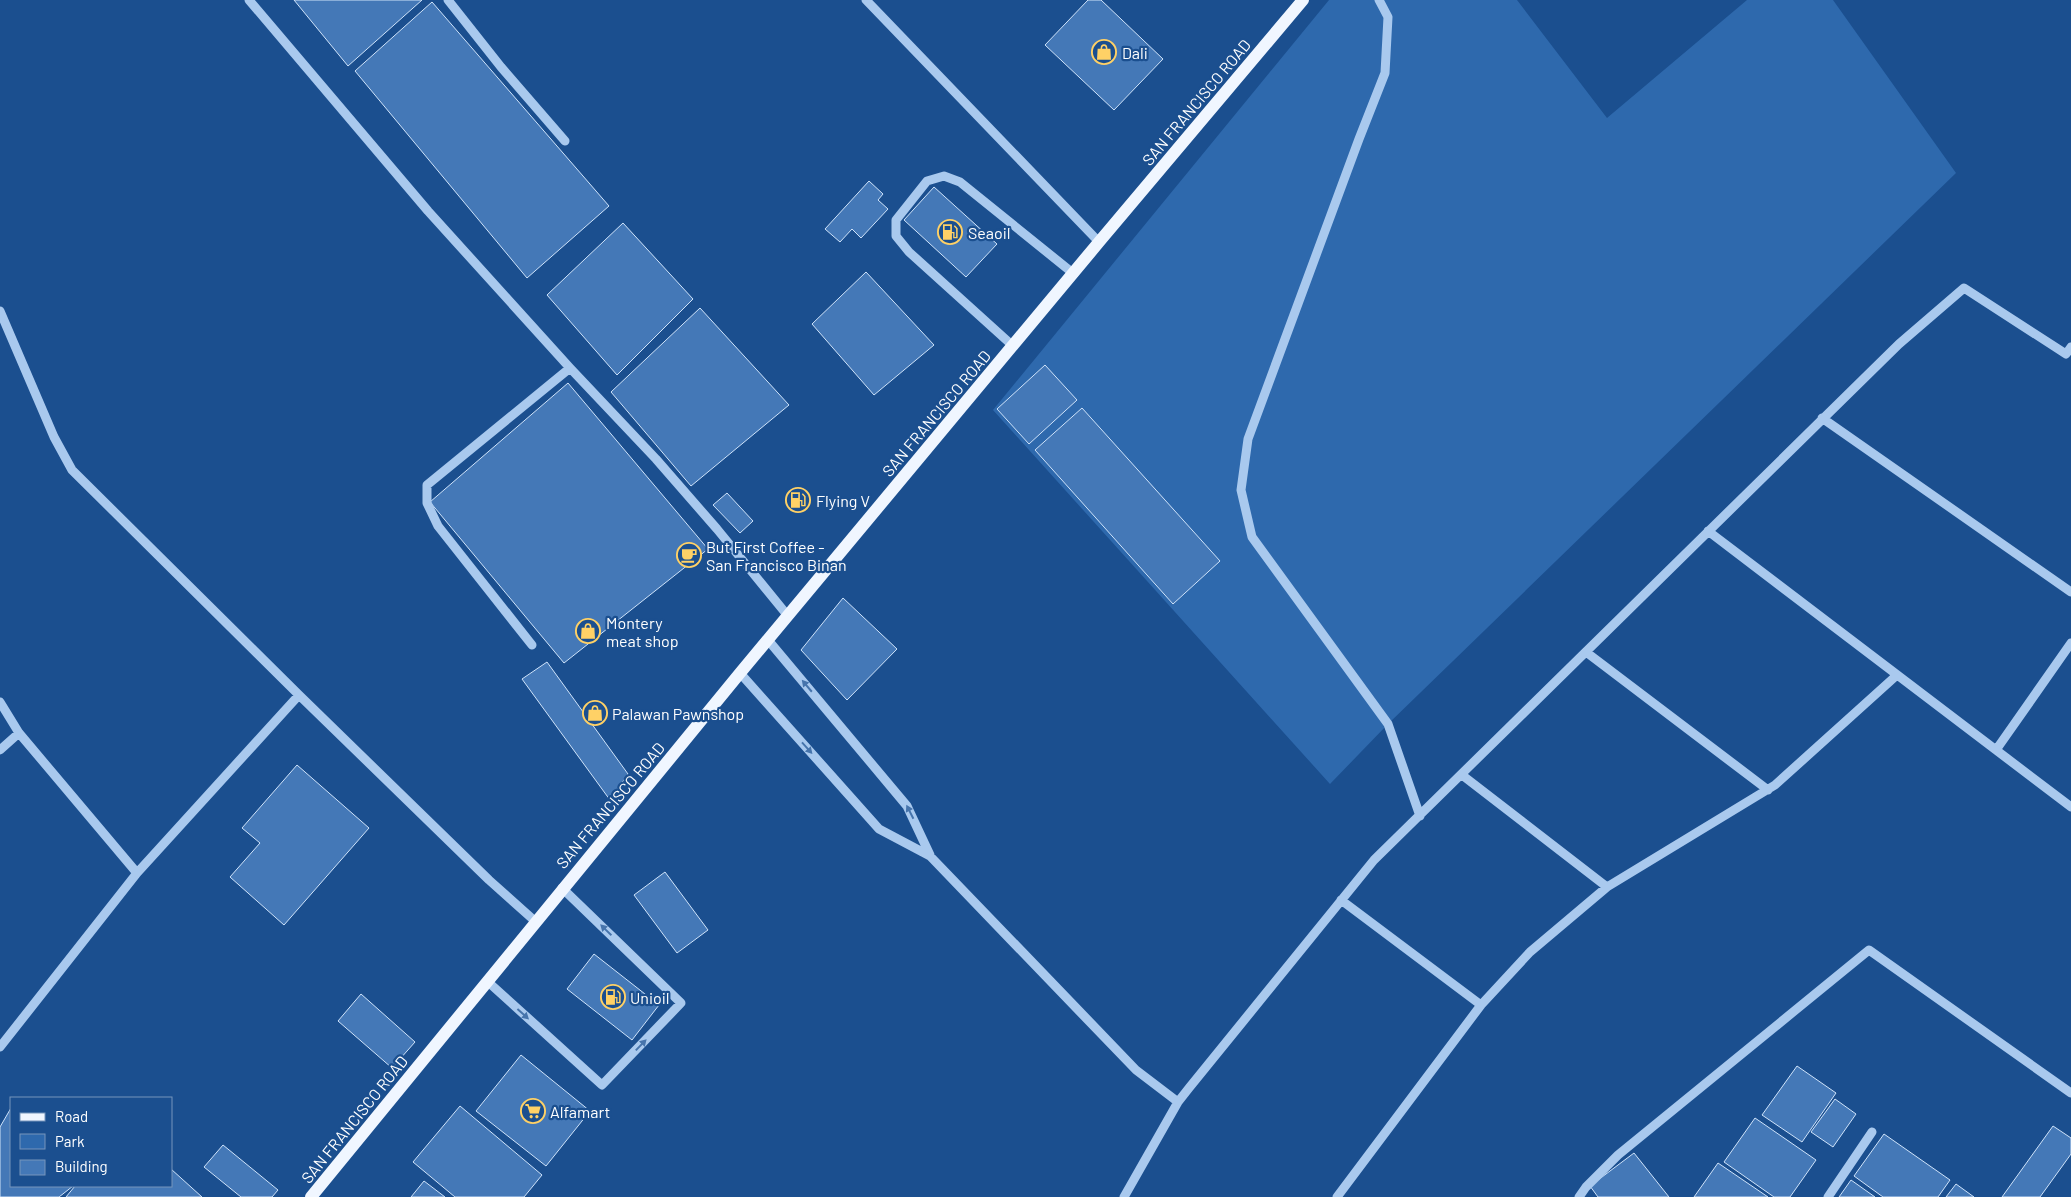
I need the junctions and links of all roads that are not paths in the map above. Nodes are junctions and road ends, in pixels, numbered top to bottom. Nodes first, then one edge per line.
1 (249, 0) edge
2 (448, 0) edge
3 (866, 0) edge
4 (1303, 0) edge
5 (1379, 0) edge
6 (565, 141) dead end
7 (1099, 242) junction
8 (1074, 274) junction
9 (0, 312) edge
10 (1013, 346) junction
11 (2069, 353) edge
12 (570, 368) junction
13 (1822, 418) junction
14 (1708, 531) junction
15 (2071, 592) edge
16 (788, 616) junction
17 (768, 640) junction
18 (2071, 643) edge
19 (532, 645) dead end
20 (1586, 652) junction
21 (740, 673) junction
22 (1897, 675) junction
23 (299, 695) junction
24 (0, 702) edge
25 (19, 733) junction
26 (0, 750) edge
27 (1996, 750) junction
28 (1462, 775) junction
29 (1768, 790) junction
30 (2071, 807) edge
31 (1420, 816) junction
32 (930, 856) junction
33 (137, 873) junction
34 (1607, 887) junction
35 (562, 888) junction
36 (1342, 900) junction
37 (536, 922) junction
38 (487, 981) junction
39 (1481, 1004) junction
40 (0, 1047) edge
41 (2071, 1094) edge
42 (1178, 1102) junction
43 (1872, 1132) dead end
44 (311, 1197) edge
45 (1124, 1197) edge
46 (1337, 1197) edge
47 (1579, 1197) edge
48 (1828, 1197) edge

1 - 12 street
2 - 6 street
3 - 7 street
4 - 7 main road, SAN FRANCISCO ROAD
5 - 31 street
7 - 8 main road, SAN FRANCISCO ROAD
8 - 10 main road, SAN FRANCISCO ROAD
8 - 10 street
9 - 23 street
10 - 16 main road, SAN FRANCISCO ROAD
11 - 13 street
12 - 16 street
12 - 19 street
13 - 14 street
13 - 15 street
14 - 20 street
14 - 22 street
16 - 17 main road, SAN FRANCISCO ROAD
17 - 21 main road, SAN FRANCISCO ROAD
32 -> 17 street
18 - 27 street
20 - 28 street
20 - 29 street
21 -> 32 street
21 - 35 main road, SAN FRANCISCO ROAD
22 - 27 street
22 - 29 street
23 - 33 street
23 - 37 street
24 - 25 street
25 - 26 street
25 - 33 street
27 - 30 street
28 - 31 street
28 - 34 street
29 - 34 street
31 - 36 street
32 - 42 street
33 - 40 street
34 - 39 street
35 - 37 main road, SAN FRANCISCO ROAD
38 -> 35 street
36 - 39 street
36 - 42 street
37 - 38 main road, SAN FRANCISCO ROAD
38 - 44 main road, SAN FRANCISCO ROAD
39 - 46 street
41 - 47 street
42 - 45 street
43 - 48 street

